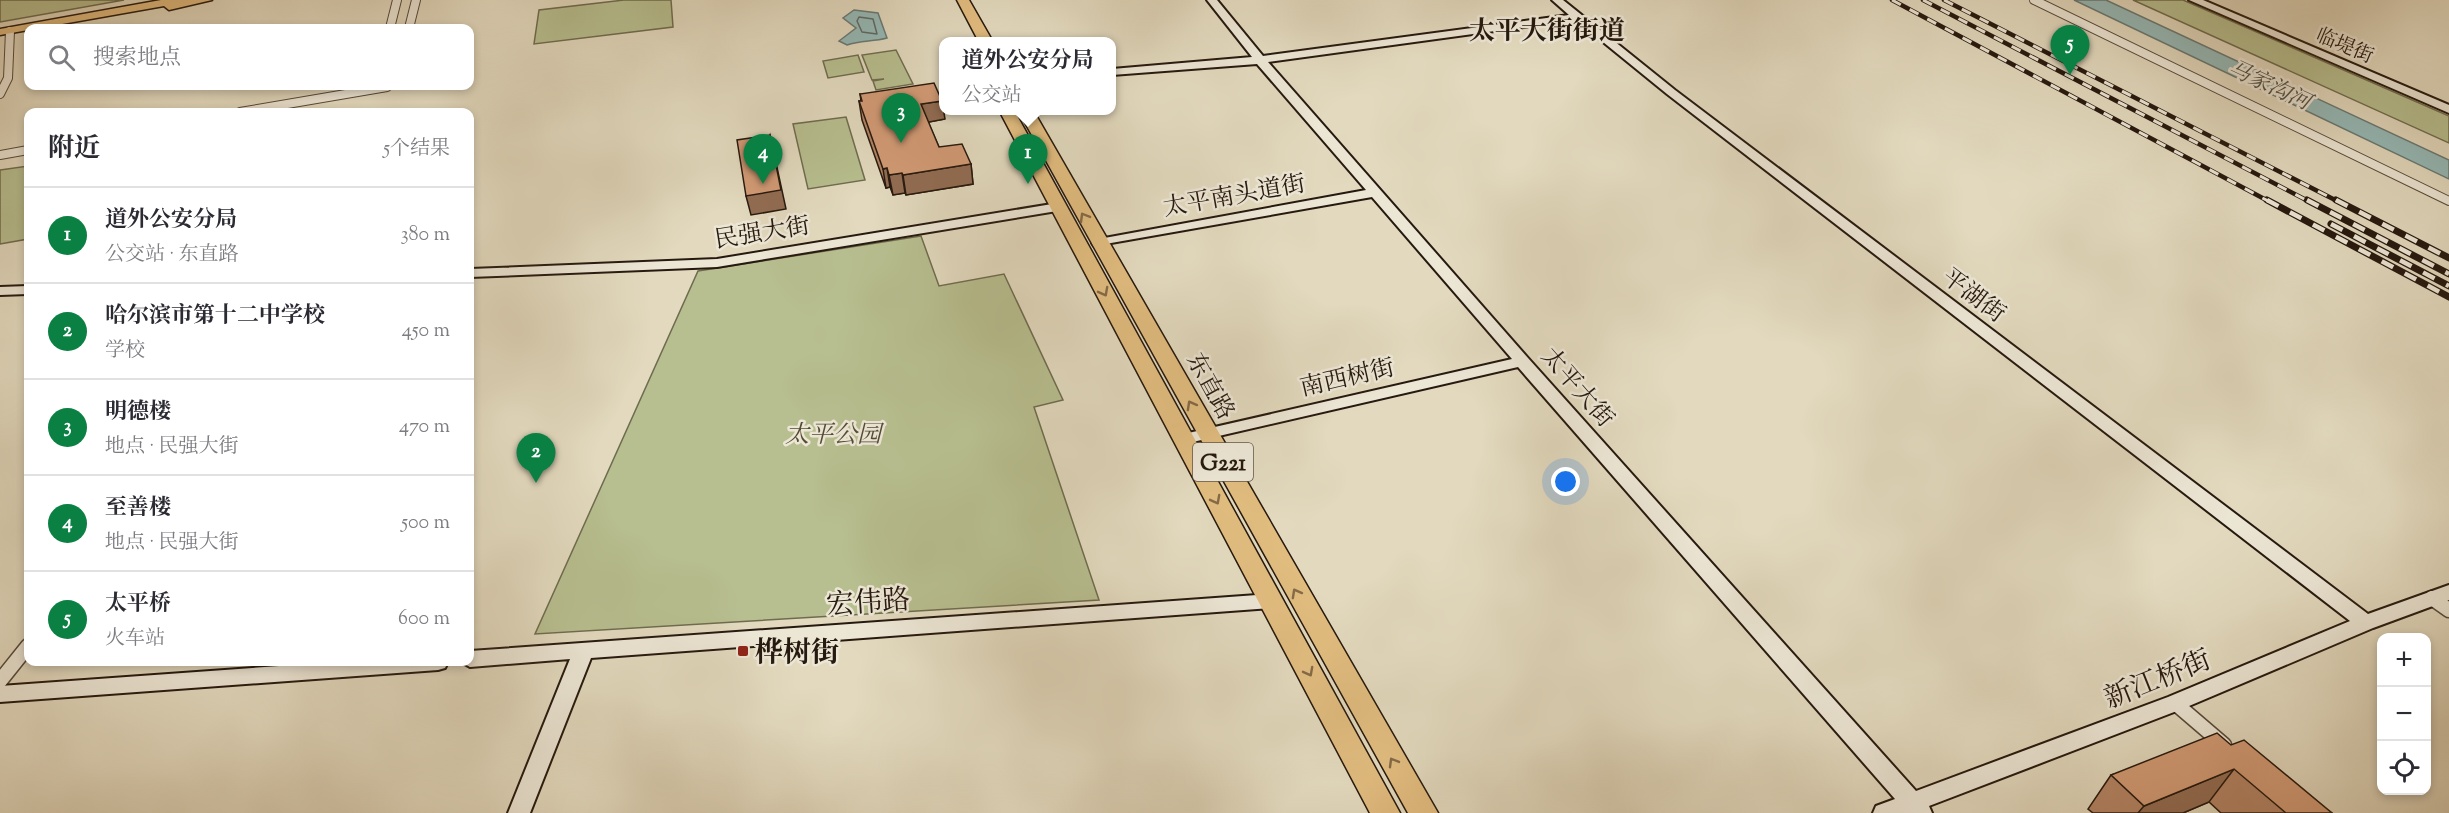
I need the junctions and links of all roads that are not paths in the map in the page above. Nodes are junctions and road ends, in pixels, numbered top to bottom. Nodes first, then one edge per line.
1 (128, 0) edge
2 (154, 0) edge
3 (180, 0) edge
4 (207, 0) edge
5 (397, 0) edge
6 (416, 0) edge
7 (1212, 0) edge
8 (1557, 0) edge
9 (2034, 0) edge
10 (2194, 0) edge
11 (2204, 0) edge
12 (956, 3) edge
13 (1578, 17) junction
14 (31, 24) edge
15 (37, 24) edge
16 (43, 24) edge
17 (78, 24) edge
18 (391, 24) edge
19 (410, 24) edge
20 (24, 26) edge
21 (24, 27) edge
22 (24, 27) edge
23 (3, 31) edge
24 (24, 33) edge
25 (965, 33) dead end
26 (982, 37) edge
27 (1260, 60) junction
28 (1116, 72) edge
29 (364, 90) edge
30 (0, 94) edge
31 (2449, 107) edge
32 (263, 108) edge
33 (1008, 115) edge
34 (1026, 115) edge
35 (24, 151) edge
36 (0, 155) edge
37 (1377, 192) junction
38 (2449, 201) edge
39 (1058, 207) junction
40 (1099, 243) junction
41 (474, 273) edge
42 (24, 290) edge
43 (0, 291) edge
44 (1522, 361) junction
45 (1207, 434) junction
46 (1184, 440) junction
47 (2443, 600) edge
48 (1271, 601) junction
49 (2366, 623) junction
50 (24, 651) edge
51 (584, 651) junction
52 (474, 659) edge
53 (383, 666) edge
54 (0, 681) edge
55 (0, 694) edge
56 (2175, 703) junction
57 (2235, 754) edge
58 (1917, 808) edge
59 (519, 813) edge
60 (1384, 813) edge
61 (1422, 813) edge
62 (1884, 813) edge

1 - 14 main road
2 - 15 main road
3 - 16 main road
4 - 17 main road
5 - 18 street
6 - 19 street
7 - 27 street, 太平大街
8 - 13 street, 平湖街
9 - 38 street
10 - 31 street, 临堤街
11 - 31 street, 临堤街
12 - 25 highway
12 - 26 highway
13 - 27 street
13 - 49 street, 平湖街
20 - 23 main road
21 - 23 main road
22 - 23 main road
23 - 24 main road
23 - 30 street
27 - 28 street
27 - 37 street, 太平大街
29 - 32 street
33 - 39 highway, 东直路 / G221
40 -> 34 highway, 东直路 / G221
35 - 36 street
37 - 40 street, 太平南头道街
37 - 44 street, 太平大街
39 - 41 street, 民强大街
39 -> 46 highway, 东直路 / G221
45 -> 40 highway, 东直路 / G221
42 - 43 street
44 - 45 street, 南西树街
44 - 58 street, 太平大街
45 - 46 street, 南西树街
61 -> 45 highway, 东直路 / G221
46 -> 48 highway, 东直路 / G221
47 - 49 street, 新江桥街
48 - 51 street, 宏伟路
48 -> 60 highway, 东直路 / G221
49 - 56 street, 新江桥街
50 - 54 street
51 - 52 street, 宏伟路
51 - 59 street
53 - 55 street
56 - 57 street
56 - 58 street, 新江桥街
58 - 62 street, 新江桥街

